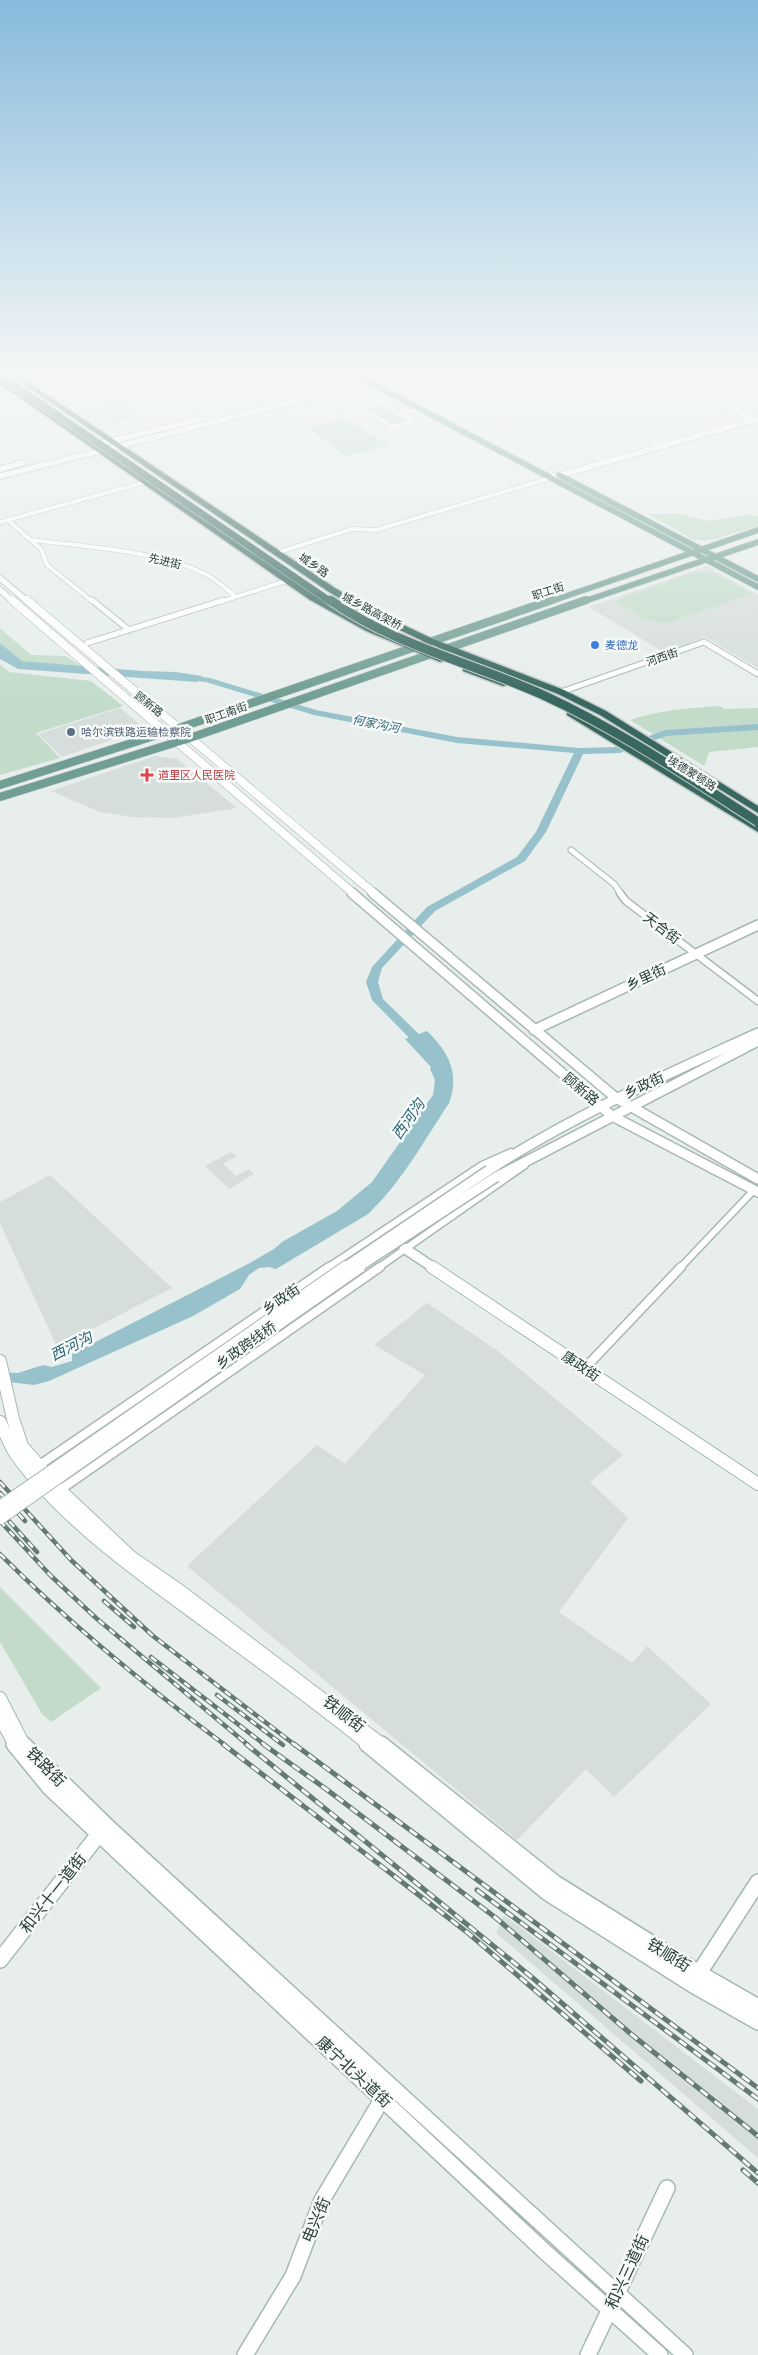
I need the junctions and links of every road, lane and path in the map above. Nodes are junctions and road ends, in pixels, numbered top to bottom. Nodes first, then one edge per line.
1 (135, 482) edge
2 (153, 482) edge
3 (154, 482) edge
4 (156, 482) edge
5 (173, 482) edge
6 (537, 482) edge
7 (565, 482) edge
8 (572, 482) edge
9 (8, 520) junction
10 (0, 522) edge
11 (758, 530) edge
12 (31, 540) junction
13 (758, 542) edge
14 (703, 550) junction
15 (276, 553) junction
16 (694, 553) junction
17 (716, 557) junction
18 (706, 560) junction
19 (0, 578) edge
20 (758, 579) edge
21 (288, 580) junction
22 (758, 587) edge
23 (0, 590) edge
24 (236, 597) junction
25 (129, 630) junction
26 (430, 641) junction
27 (87, 643) dead end
28 (410, 648) junction
29 (446, 648) junction
30 (430, 655) junction
31 (758, 674) edge
32 (561, 692) junction
33 (178, 728) junction
34 (631, 730) joint
35 (166, 732) junction
36 (190, 738) junction
37 (177, 742) junction
38 (0, 785) edge
39 (0, 798) edge
40 (758, 810) edge
41 (758, 816) edge
42 (758, 822) edge
43 (758, 829) edge
44 (571, 850) dead end
45 (758, 924) edge
46 (696, 954) junction
47 (758, 1000) edge
48 (758, 1026) edge
49 (534, 1030) junction
50 (758, 1033) edge
51 (758, 1042) edge
52 (742, 1045) junction
53 (758, 1050) edge
54 (711, 1059) junction
55 (616, 1098) junction
56 (601, 1106) junction
57 (628, 1107) junction
58 (612, 1116) junction
59 (529, 1144) junction
60 (540, 1153) junction
61 (493, 1173) junction
62 (758, 1179) edge
63 (756, 1191) edge
64 (404, 1248) junction
65 (0, 1361) edge
66 (585, 1368) junction
67 (4, 1421) edge
68 (38, 1466) junction
69 (758, 1484) edge
70 (60, 1490) junction
71 (0, 1507) edge
72 (0, 1518) edge
73 (0, 1698) edge
74 (0, 1718) edge
75 (4, 1731) edge
76 (24, 1746) junction
77 (103, 1830) junction
78 (758, 1882) edge
79 (0, 1960) edge
80 (699, 1973) junction
81 (758, 2007) edge
82 (758, 2022) edge
83 (386, 2092) junction
84 (667, 2188) dead end
85 (618, 2293) junction
86 (610, 2309) junction
87 (245, 2355) edge
88 (588, 2355) edge
89 (660, 2355) edge
90 (685, 2355) edge

1 - 9 street
2 - 21 highway, 城乡路
3 - 41 highway, 城乡路高架桥, bridge
4 - 42 highway, 城乡路高架桥, bridge
5 - 15 highway, 城乡路
6 - 15 street
7 - 16 main road
8 - 14 main road
9 - 10 street
9 - 12 street
11 - 14 main road, 职工街
12 - 24 street, 先进街
12 - 25 street
13 - 17 main road, 职工街
14 - 16 main road, 职工街
14 - 17 main road
15 - 26 highway, 城乡路
16 - 18 main road
16 - 26 main road, 职工街
17 - 18 main road, 职工街
17 - 20 main road
18 - 22 main road
18 - 29 main road, 职工街
19 - 33 main road, 顾新路
21 - 24 street
21 - 28 highway, 城乡路
23 - 35 main road, 顾新路
24 - 25 street
25 - 27 street
26 - 28 main road, 职工街
26 - 29 highway, 城乡路
28 - 30 highway, 城乡路
28 - 33 main road, 职工南街
29 - 30 main road, 职工街
29 - 32 highway, 城乡路
30 - 36 main road, 职工南街
30 - 43 highway, 埃德蒙顿路
31 - 32 street, 河西街
32 - 34 highway, 城乡路
33 - 35 main road, 职工南街
33 - 36 main road, 顾新路
34 - 40 highway, 埃德蒙顿路
35 - 37 main road, 顾新路
35 - 38 main road, 职工南街
36 - 37 main road, 职工南街
36 - 49 main road, 顾新路
37 - 39 main road, 职工南街
37 - 56 main road, 顾新路
44 - 46 street, 天合街
45 - 46 main road, 乡里街
46 - 47 street, 天合街
46 - 49 main road, 乡里街
48 - 54 main road, 乡政街
49 - 55 main road, 顾新路
50 - 52 main road
51 - 52 main road
52 - 54 main road, 乡政街
53 - 54 main road, 乡政街
54 - 55 main road, 乡政街
54 - 57 main road, 乡政街
55 - 56 main road, 乡政街
55 - 57 main road, 顾新路
56 - 58 main road, 顾新路
56 - 59 main road, 乡政街
57 - 58 main road, 乡政街
57 - 62 main road, 顾新路
58 - 60 main road, 乡政街
58 - 63 main road, 顾新路
59 - 61 main road, 乡政街
59 - 68 street, 乡政街
60 - 61 main road, 乡政街
60 - 64 street, 乡政街
61 - 71 main road, bridge
61 - 72 main road, 乡政跨线桥, bridge
63 - 66 street
64 - 66 main road, 康政街
64 - 70 street, 乡政街
65 - 67 main road, 铁顺街
66 - 69 main road, 康政街
67 - 68 main road, 铁顺街
67 - 82 main road, 铁顺街
68 - 70 main road, 铁顺街
70 - 80 main road, 铁顺街
73 - 76 main road, 铁路街
74 - 75 main road, 铁路街
75 - 76 main road
75 - 77 main road, 铁路街
76 - 77 main road, 铁路街
77 - 79 main road, 和兴十一道街
77 - 83 main road, 康宁北头道街
78 - 80 main road
80 - 81 main road, 铁顺街
83 - 85 main road, 康宁北头道街
83 - 86 main road, 康宁北头道街
83 - 87 main road, 电兴街
84 - 85 main road, 和兴三道街
85 - 86 main road, 和兴三道街
85 - 90 main road
86 - 88 main road, 和兴三道街
86 - 89 main road

